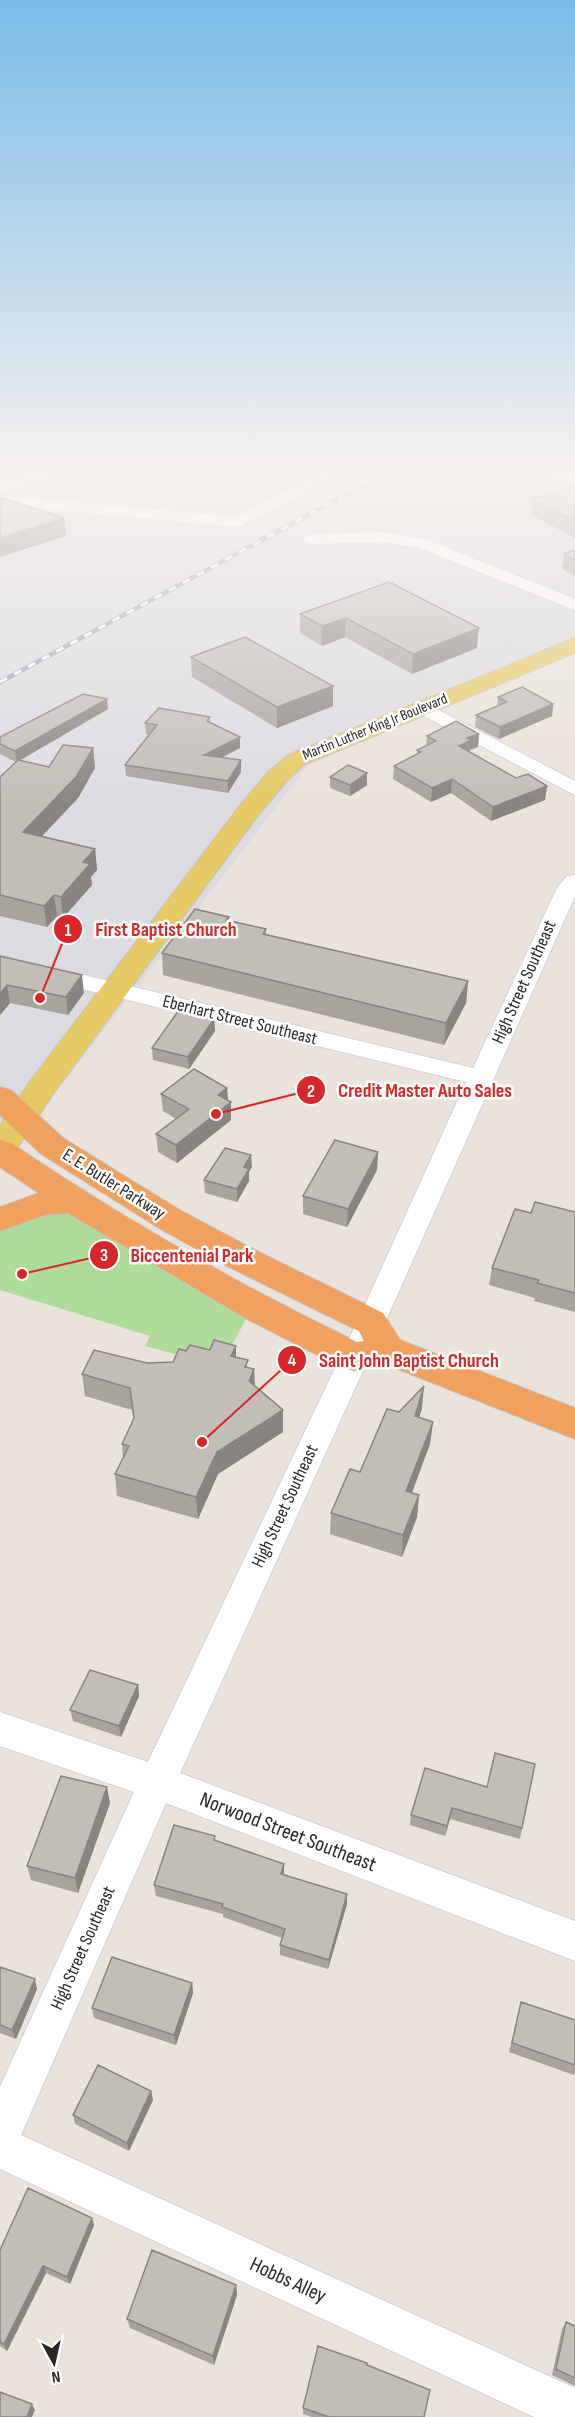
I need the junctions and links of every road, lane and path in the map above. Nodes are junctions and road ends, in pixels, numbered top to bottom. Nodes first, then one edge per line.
1 (518, 582) edge
2 (575, 605) edge
3 (575, 645) edge
4 (423, 708) junction
5 (575, 789) edge
6 (575, 881) edge
7 (0, 962) edge
8 (115, 990) junction
9 (481, 1078) junction
10 (11, 1107) edge
11 (0, 1151) edge
12 (73, 1201) junction
13 (0, 1219) edge
14 (371, 1343) junction
15 (575, 1424) edge
16 (0, 1729) edge
17 (157, 1782) junction
18 (575, 1941) edge
19 (0, 2134) edge
20 (0, 2147) edge
21 (575, 2412) edge

1 - 2 street
3 - 4 main road, Martin Luther King Jr Boulevard
4 - 5 street
4 - 8 main road, Martin Luther King Jr Boulevard
6 - 9 street, High Street Southeast
7 - 8 street, Eberhart Street Southeast
8 - 9 street, Eberhart Street Southeast
8 - 10 main road, Martin Luther King Jr Boulevard
9 - 14 street, High Street Southeast
10 - 11 main road, Martin Luther King Jr Boulevard
10 - 14 highway, E. E. Butler Parkway
11 - 12 highway, E. E. Butler Parkway
12 - 13 highway
12 - 14 highway, E. E. Butler Parkway
14 - 15 highway, E. E. Butler Parkway
14 - 17 street, High Street Southeast
16 - 17 street, Norwood Street Southeast
17 - 18 street, Norwood Street Southeast
17 - 19 street, High Street Southeast
20 - 21 street, Hobbs Alley

